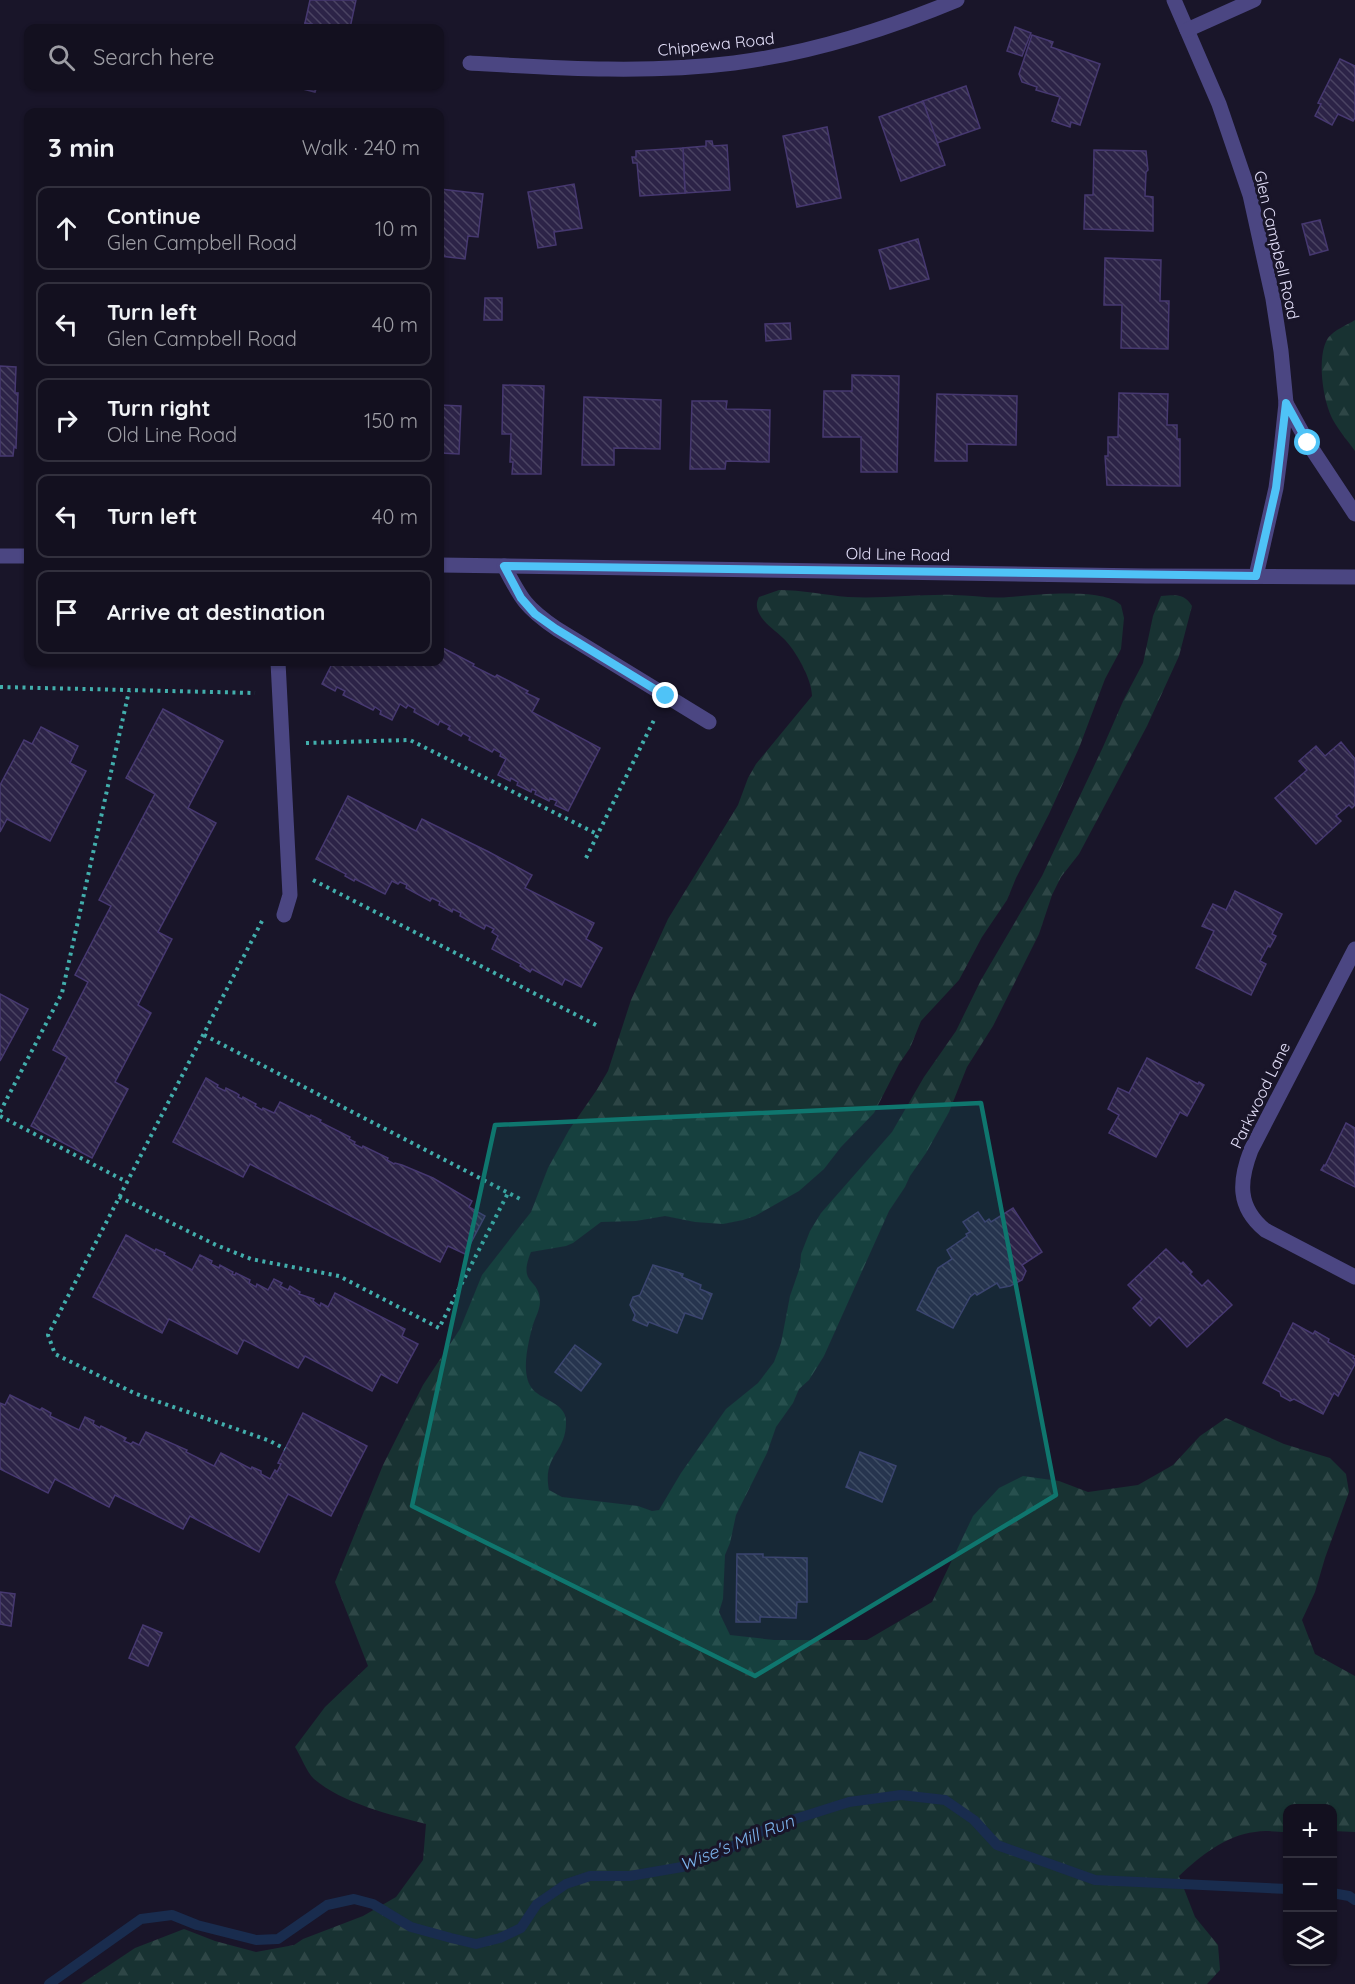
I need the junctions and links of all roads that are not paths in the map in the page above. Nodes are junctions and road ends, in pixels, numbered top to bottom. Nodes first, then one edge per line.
1 (957, 0) edge
2 (1174, 0) edge
3 (1254, 0) edge
4 (1187, 30) junction
5 (470, 63) dead end
6 (1286, 403) junction
7 (1355, 514) edge
8 (0, 556) edge
9 (24, 556) edge
10 (444, 565) edge
11 (504, 566) junction
12 (1256, 576) junction
13 (1355, 577) edge
14 (278, 666) edge
15 (709, 722) dead end
16 (284, 915) dead end
17 (1355, 949) edge
18 (1355, 1277) edge

1 - 5 street, Chippewa Road
2 - 4 street, Glen Campbell Road
3 - 4 street
4 - 6 street, Glen Campbell Road
6 - 7 street, Glen Campbell Road
6 - 12 street, Glen Campbell Road
8 - 9 street
10 - 11 street, Old Line Road
11 - 12 street, Old Line Road
11 - 15 street
12 - 13 street, Old Line Road
14 - 16 street
17 - 18 street, Parkwood Lane

